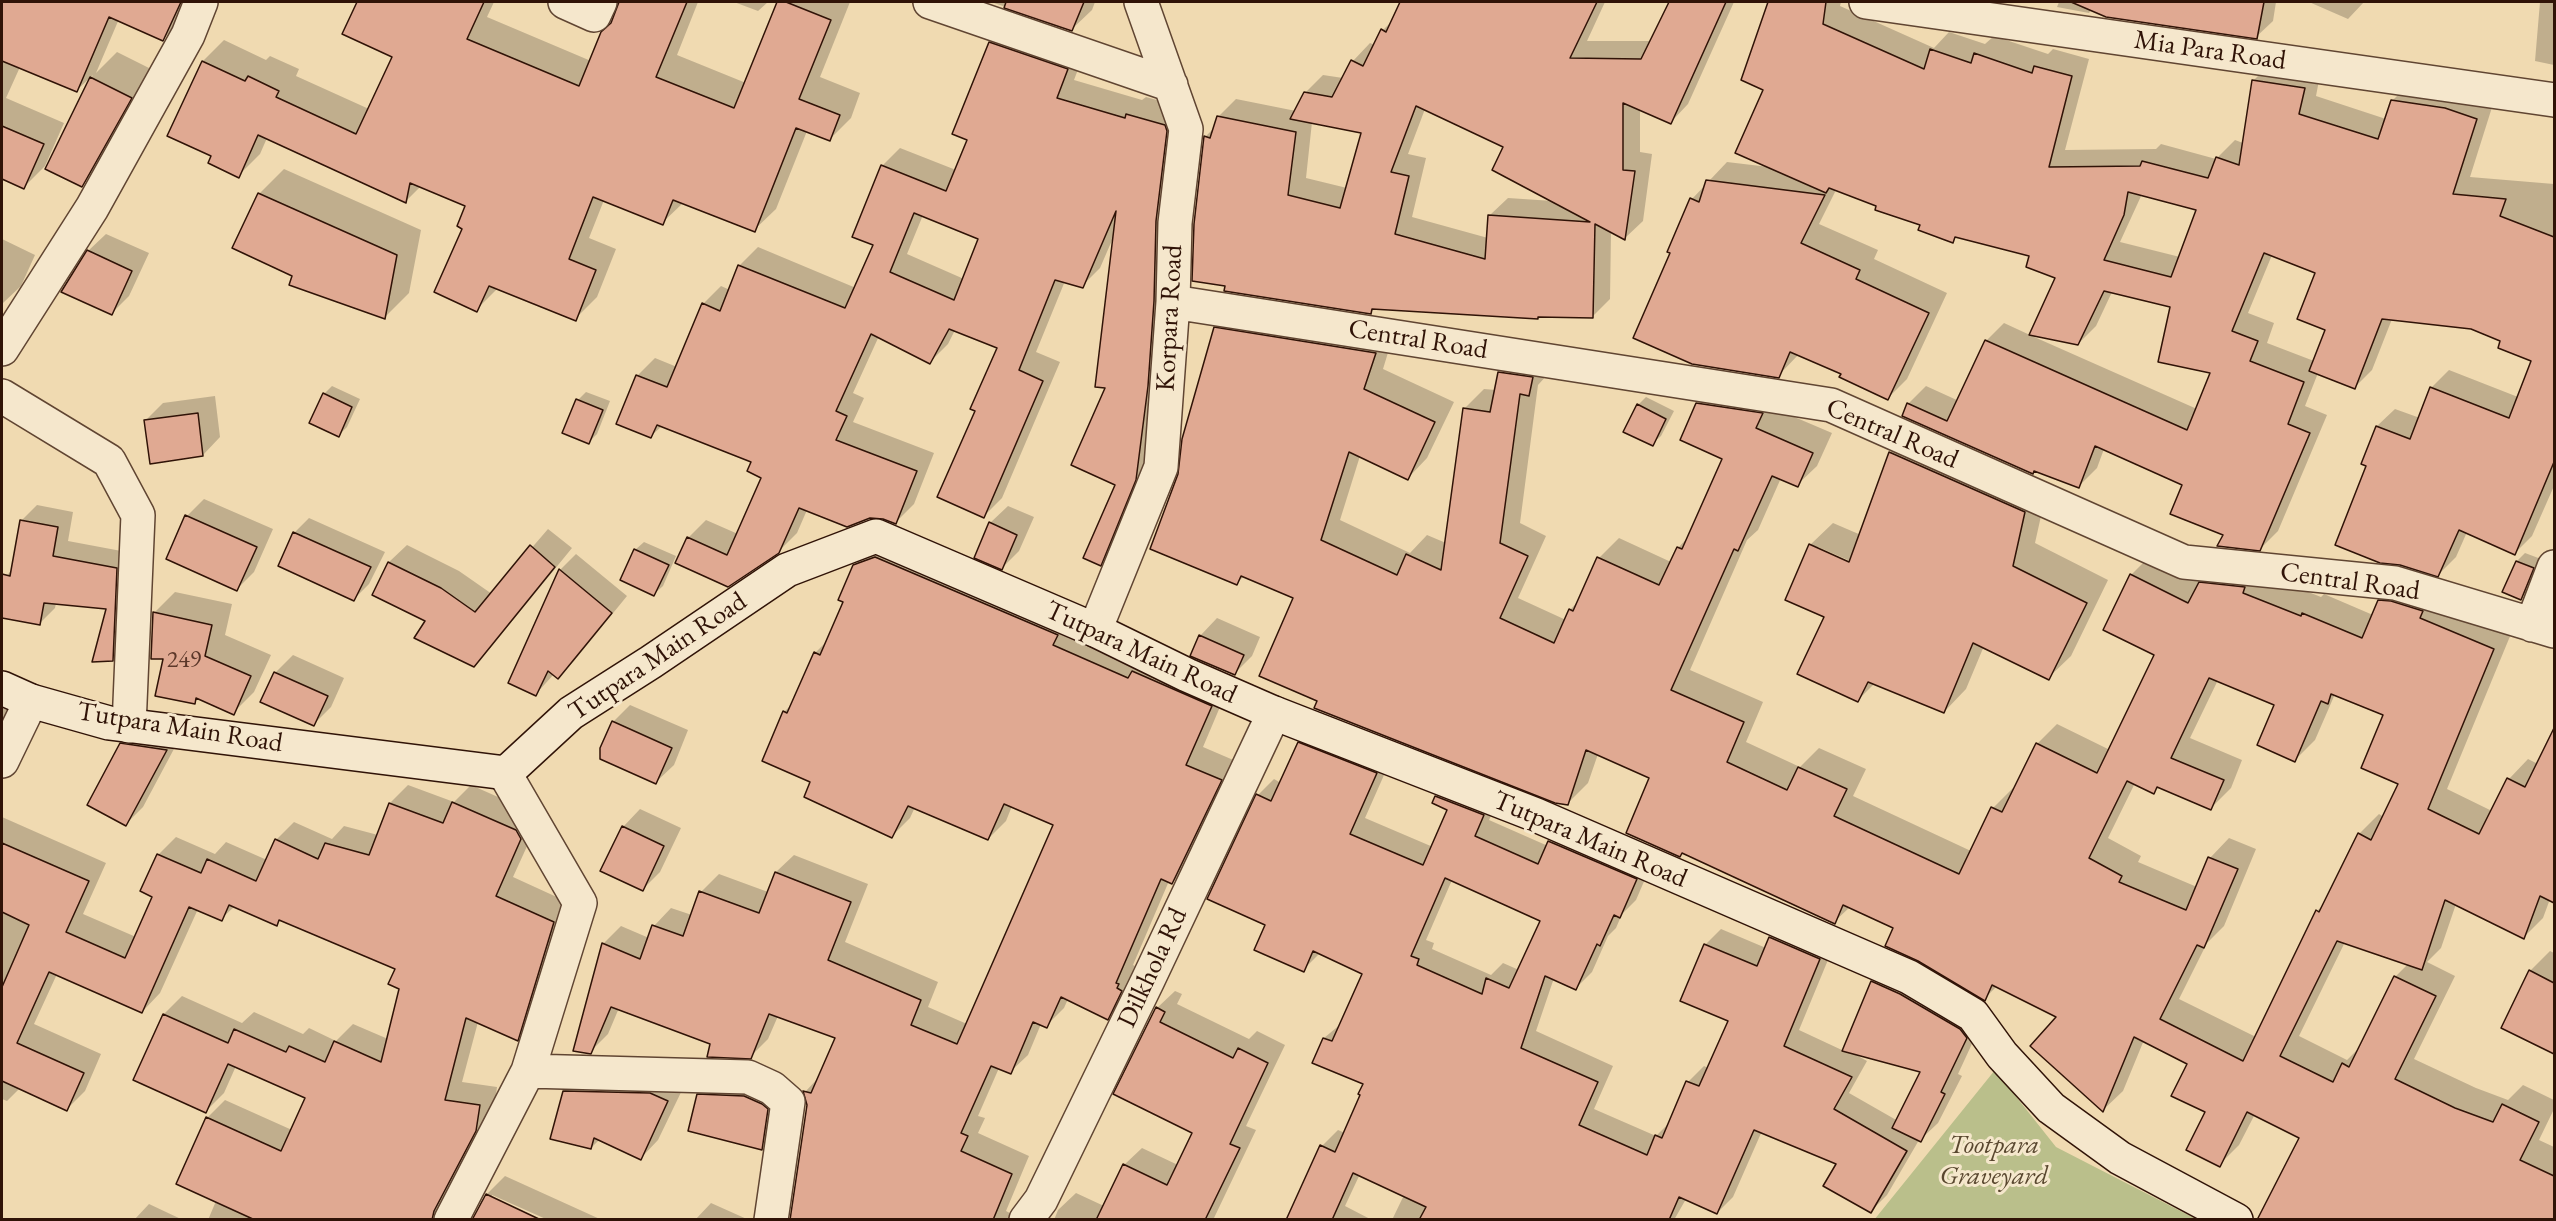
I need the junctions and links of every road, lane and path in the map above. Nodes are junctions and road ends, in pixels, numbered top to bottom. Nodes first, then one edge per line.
1 (201, 2) edge
2 (565, 2) edge
3 (600, 2) edge
4 (930, 2) edge
5 (1141, 2) edge
6 (1866, 2) edge
7 (1171, 85) junction
8 (2554, 100) edge
9 (1173, 302) junction
10 (2, 349) edge
11 (2, 396) edge
12 (2554, 567) edge
13 (2543, 628) edge
14 (1095, 630) junction
15 (2, 688) edge
16 (31, 701) junction
17 (1274, 713) junction
18 (129, 726) junction
19 (2, 761) edge
20 (504, 772) junction
21 (528, 1071) junction
22 (451, 1220) edge
23 (771, 1220) edge
24 (1026, 1220) edge
25 (2236, 1220) edge

1 - 10 street
2 - 3 street
4 - 7 street
5 - 7 street, Korpara Road
6 - 8 street, Mia Para Road
7 - 9 street, Korpara Road
9 - 13 street, Central Road
9 - 14 street, Korpara Road
11 - 18 street
12 - 13 street
14 - 17 street, Tutpara Main Road
14 - 20 street, Tutpara Main Road
15 - 16 street, Tutpara Main Road
16 - 18 street, Tutpara Main Road
16 - 19 street
17 - 24 street, Dilkhola Rd
17 - 25 street, Tutpara Main Road
18 - 20 street, Tutpara Main Road
20 - 21 street
21 - 22 street
21 - 23 street

